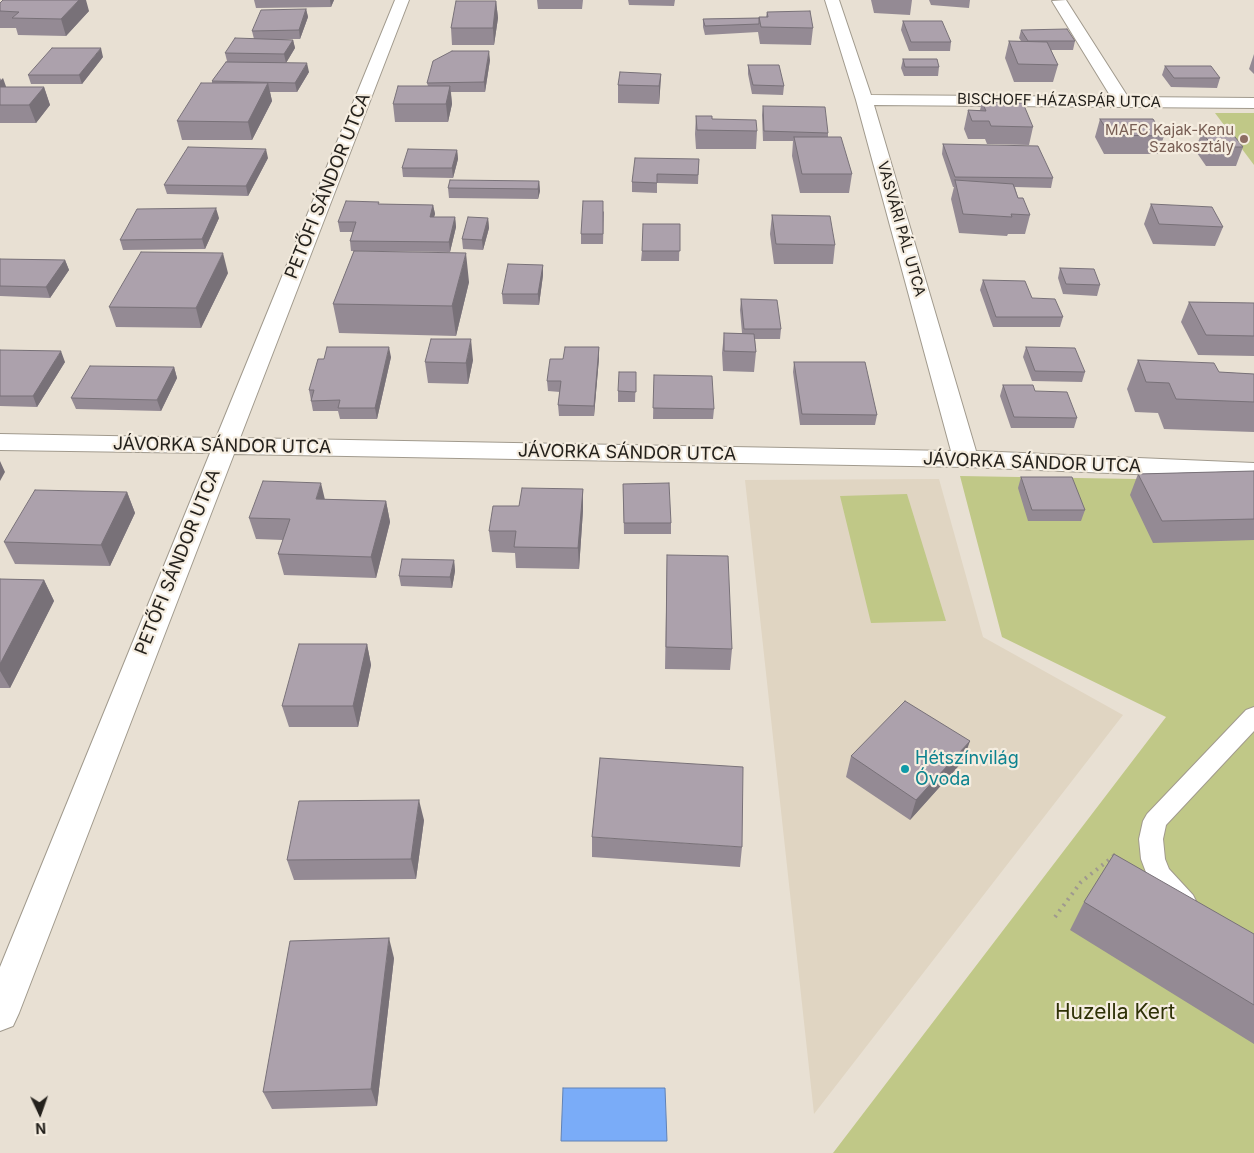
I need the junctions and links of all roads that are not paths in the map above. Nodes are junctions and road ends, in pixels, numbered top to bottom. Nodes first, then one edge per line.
1 (402, 0) edge
2 (832, 0) edge
3 (1059, 1) dead end
4 (864, 100) junction
5 (1122, 102) junction
6 (1254, 103) edge
7 (0, 442) edge
8 (224, 447) junction
9 (966, 459) junction
10 (1254, 471) edge
11 (1254, 716) edge
12 (1204, 919) edge
13 (0, 1013) edge

1 - 8 street, PETŐFI SÁNDOR UTCA
2 - 4 street, VASVÁRI PÁL UTCA
3 - 5 street
4 - 5 street, BISCHOFF HÁZASPÁR UTCA
4 - 9 street, VASVÁRI PÁL UTCA
5 - 6 street, BISCHOFF HÁZASPÁR UTCA
7 - 8 street, JÁVORKA SÁNDOR UTCA
8 - 9 street, JÁVORKA SÁNDOR UTCA
8 - 13 street, PETŐFI SÁNDOR UTCA
9 - 10 street, JÁVORKA SÁNDOR UTCA
11 - 12 lane

